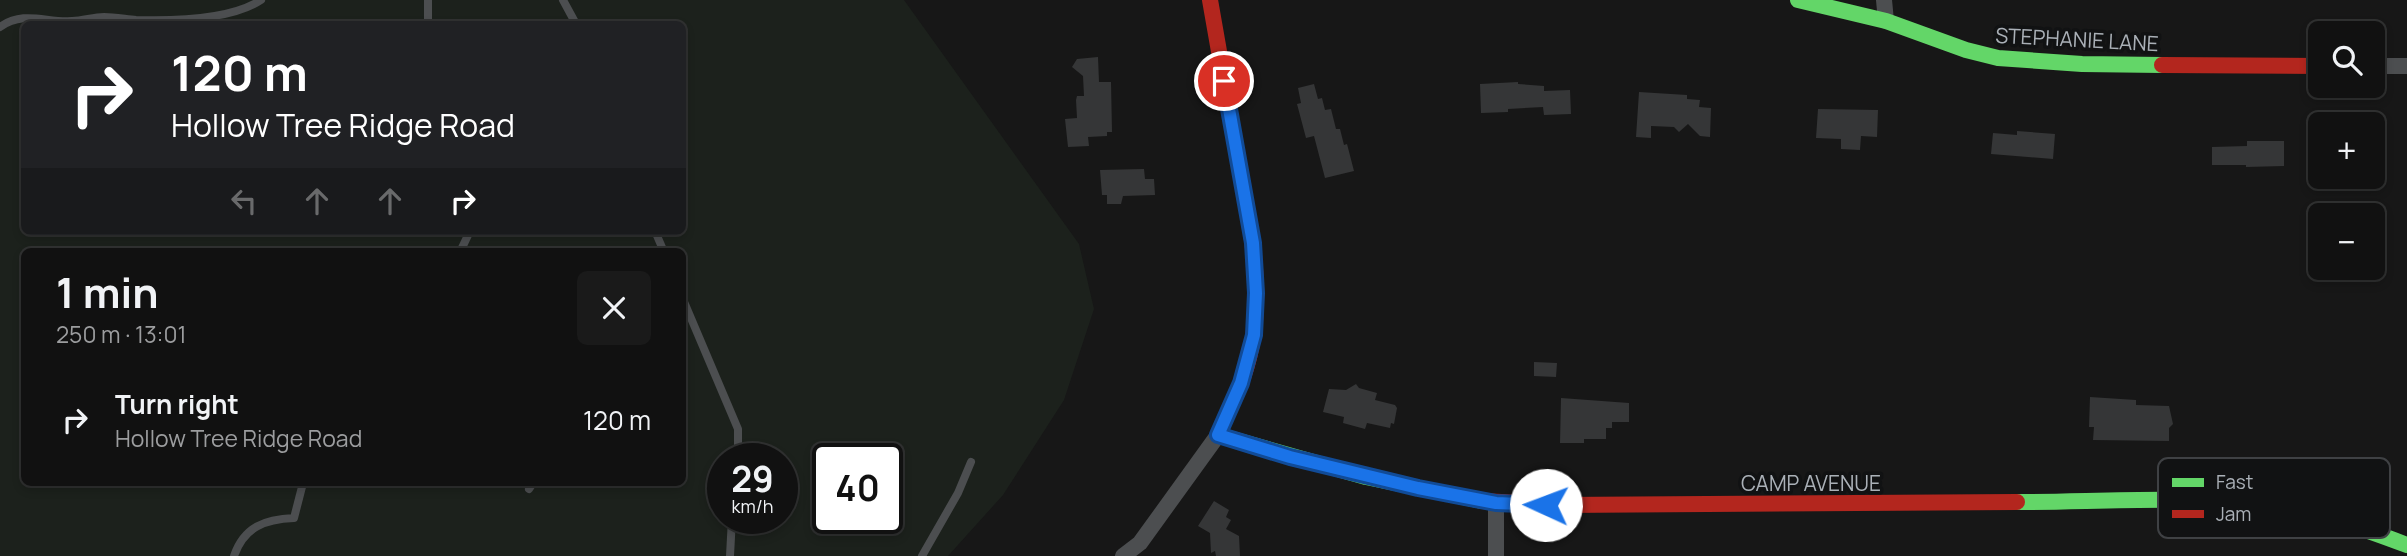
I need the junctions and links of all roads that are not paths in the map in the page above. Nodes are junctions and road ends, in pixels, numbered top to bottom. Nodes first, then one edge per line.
1 (261, 0) edge
2 (428, 0) edge
3 (563, 0) edge
4 (1210, 0) edge
5 (1798, 0) edge
6 (1884, 0) edge
7 (428, 21) edge
8 (574, 21) edge
9 (1886, 21) junction
10 (0, 27) edge
11 (2308, 66) edge
12 (2385, 66) edge
13 (2407, 66) edge
14 (686, 306) edge
15 (1218, 435) junction
16 (738, 443) edge
17 (971, 462) dead end
18 (302, 486) edge
19 (2158, 501) edge
20 (1496, 503) junction
21 (731, 534) edge
22 (2388, 538) edge
23 (2407, 545) edge
24 (234, 556) edge
25 (730, 556) edge
26 (922, 556) edge
27 (1123, 556) edge
28 (1496, 556) edge

1 - 10 lane
2 - 7 lane
3 - 8 lane
4 - 15 street
5 - 9 street, STEPHANIE LANE
6 - 9 street
9 - 11 street, STEPHANIE LANE
12 - 13 street
14 - 16 lane
15 - 20 street, CAMP AVENUE
15 - 27 street
17 - 26 lane
18 - 24 lane
19 - 20 street, CAMP AVENUE
20 - 28 street
21 - 25 lane
22 - 23 street, CAMP AVENUE

